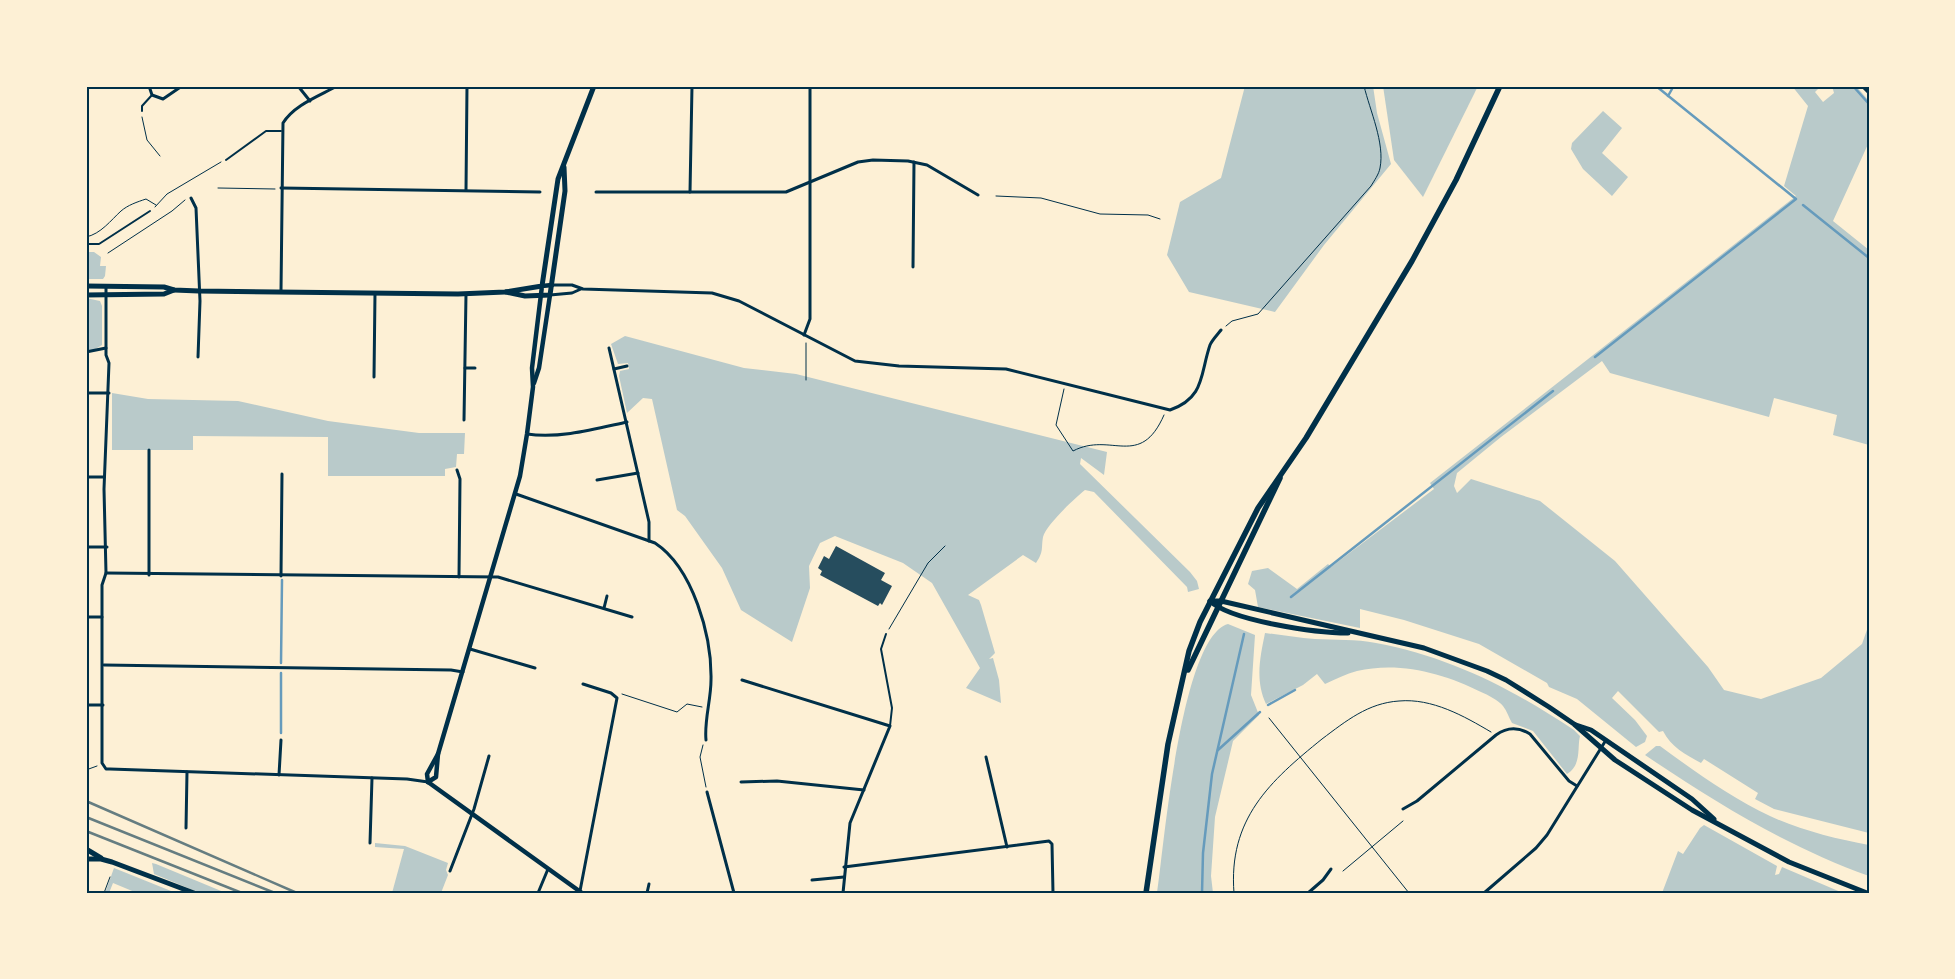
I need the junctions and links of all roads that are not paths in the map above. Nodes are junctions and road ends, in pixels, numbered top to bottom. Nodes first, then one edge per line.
1 (149, 86) edge
2 (182, 86) edge
3 (298, 86) edge
4 (337, 86) edge
5 (467, 86) edge
6 (594, 86) edge
7 (692, 86) edge
8 (810, 86) edge
9 (1500, 86) edge
10 (1862, 86) edge
11 (1869, 94) edge
12 (152, 95) junction
13 (310, 101) junction
14 (142, 111) road end
15 (281, 131) junction
16 (226, 160) road end
17 (914, 162) junction
18 (564, 167) junction
19 (810, 182) junction
20 (281, 188) junction
21 (466, 190) junction
22 (540, 192) dead end
23 (596, 192) dead end
24 (690, 192) junction
25 (978, 195) dead end
26 (190, 197) road end
27 (150, 211) road end
28 (86, 244) edge
29 (913, 267) dead end
30 (552, 285) junction
31 (86, 286) edge
32 (106, 286) junction
33 (542, 286) junction
34 (582, 289) junction
35 (174, 290) junction
36 (199, 291) junction
37 (281, 292) junction
38 (505, 292) junction
39 (375, 293) junction
40 (466, 294) junction
41 (86, 295) edge
42 (106, 295) junction
43 (550, 295) junction
44 (540, 296) junction
45 (1222, 330) road end
46 (804, 335) junction
47 (106, 348) junction
48 (609, 348) dead end
49 (86, 352) edge
50 (198, 357) dead end
51 (627, 366) dead end
52 (465, 368) junction
53 (475, 368) dead end
54 (614, 369) junction
55 (374, 377) dead end
56 (532, 387) junction
57 (86, 393) edge
58 (108, 393) junction
59 (464, 420) dead end
60 (626, 422) junction
61 (527, 434) junction
62 (149, 450) dead end
63 (457, 470) dead end
64 (1283, 472) junction
65 (638, 473) junction
66 (282, 474) dead end
67 (86, 477) edge
68 (104, 477) junction
69 (597, 480) dead end
70 (516, 494) junction
71 (649, 541) junction
72 (86, 547) edge
73 (107, 548) junction
74 (106, 573) junction
75 (149, 575) junction
76 (281, 576) junction
77 (459, 577) junction
78 (492, 577) junction
79 (607, 596) dead end
80 (1221, 601) junction
81 (1210, 602) junction
82 (604, 608) junction
83 (1218, 609) junction
84 (86, 617) edge
85 (102, 617) junction
86 (632, 617) dead end
87 (1353, 633) junction
88 (886, 634) road end
89 (470, 649) junction
90 (104, 665) junction
91 (535, 668) dead end
92 (463, 672) junction
93 (1185, 675) junction
94 (742, 680) dead end
95 (583, 684) dead end
96 (86, 705) edge
97 (103, 705) junction
98 (1574, 724) junction
99 (890, 726) junction
100 (281, 740) dead end
101 (706, 740) road end
102 (1606, 740) junction
103 (1600, 749) junction
104 (438, 754) junction
105 (489, 756) dead end
106 (986, 757) dead end
107 (186, 772) junction
108 (279, 775) junction
109 (372, 778) junction
110 (428, 782) junction
111 (741, 782) dead end
112 (1577, 786) junction
113 (864, 790) junction
114 (707, 792) road end
115 (1403, 809) dead end
116 (472, 813) junction
117 (1718, 823) junction
118 (186, 828) dead end
119 (370, 844) dead end
120 (1007, 847) junction
121 (86, 849) edge
122 (86, 859) edge
123 (101, 859) junction
124 (844, 867) junction
125 (548, 868) junction
126 (1331, 869) dead end
127 (450, 871) dead end
128 (844, 877) junction
129 (812, 880) dead end
130 (648, 884) dead end
131 (178, 887) junction
132 (580, 892) edge
133 (187, 893) edge
134 (194, 893) edge
135 (538, 893) edge
136 (647, 893) edge
137 (734, 893) edge
138 (843, 893) edge
139 (1053, 893) edge
140 (1146, 893) edge
141 (1308, 893) edge
142 (1484, 893) edge
143 (1866, 893) edge

1 - 12 street
2 - 12 street
3 - 13 street
4 - 13 street
5 - 21 street
6 - 18 main road
7 - 24 street
8 - 19 street
9 - 64 main road
10 - 11 street
12 - 14 lane
13 - 15 street
15 - 16 lane
15 - 20 street
17 - 19 street
17 - 25 street
17 - 29 street
18 - 30 main road
18 - 33 main road
19 - 24 street
19 - 46 street
20 - 21 street
20 - 37 street
21 - 22 street
23 - 24 street
26 - 36 street
27 - 28 lane
30 - 33 street
30 - 34 street
30 - 43 main road
31 - 32 main road
32 - 35 main road
32 - 42 street
33 - 38 main road
33 - 44 street
34 - 43 street
34 - 46 street
35 - 36 main road
35 - 42 main road
36 - 37 main road
36 - 50 street
37 - 39 main road
38 - 40 main road
38 - 44 main road
39 - 40 main road
39 - 55 street
40 - 52 street
41 - 42 main road
42 - 47 street
43 - 44 main road
43 - 56 street
44 - 56 street
45 - 46 street
47 - 49 street
47 - 58 street
48 - 54 street
51 - 54 street
52 - 53 street
52 - 59 street
54 - 60 street
56 - 61 street
57 - 58 street
58 - 68 street
60 - 61 street
60 - 65 street
61 - 70 street
62 - 75 street
63 - 77 street
64 - 80 main road
64 - 81 main road
65 - 69 street
65 - 71 street
66 - 76 street
67 - 68 street
68 - 73 street
70 - 71 street
70 - 78 street
71 - 101 street
72 - 73 street
73 - 74 street
74 - 75 street
74 - 85 street
75 - 76 street
76 - 77 street
77 - 78 street
78 - 82 street
78 - 89 street
79 - 82 street
80 - 81 main road
80 - 83 main road
80 - 87 main road
81 - 83 main road
81 - 93 main road
82 - 86 street
83 - 87 main road
83 - 93 main road
84 - 85 street
85 - 90 street
87 - 98 main road
88 - 99 lane
89 - 91 street
89 - 92 street
90 - 92 street
90 - 97 street
92 - 104 street
93 - 140 main road
94 - 99 street
95 - 132 street
96 - 97 street
97 - 107 street
98 - 102 main road
98 - 103 main road
99 - 113 street
100 - 108 street
102 - 103 street
102 - 117 main road
103 - 112 street
103 - 117 main road
104 - 110 street
104 - 110 street
105 - 116 street
106 - 120 street
107 - 108 street
107 - 118 street
108 - 109 street
109 - 110 street
109 - 119 street
110 - 116 street
111 - 113 street
112 - 115 street
112 - 142 street
113 - 124 street
114 - 137 street
116 - 125 street
116 - 127 street
117 - 143 main road
120 - 124 street
120 - 139 street
121 - 123 main road
122 - 123 main road
123 - 131 main road
124 - 128 street
125 - 132 street
125 - 135 street
126 - 141 street
128 - 129 street
128 - 138 street
130 - 136 street
131 - 133 main road
131 - 134 main road

